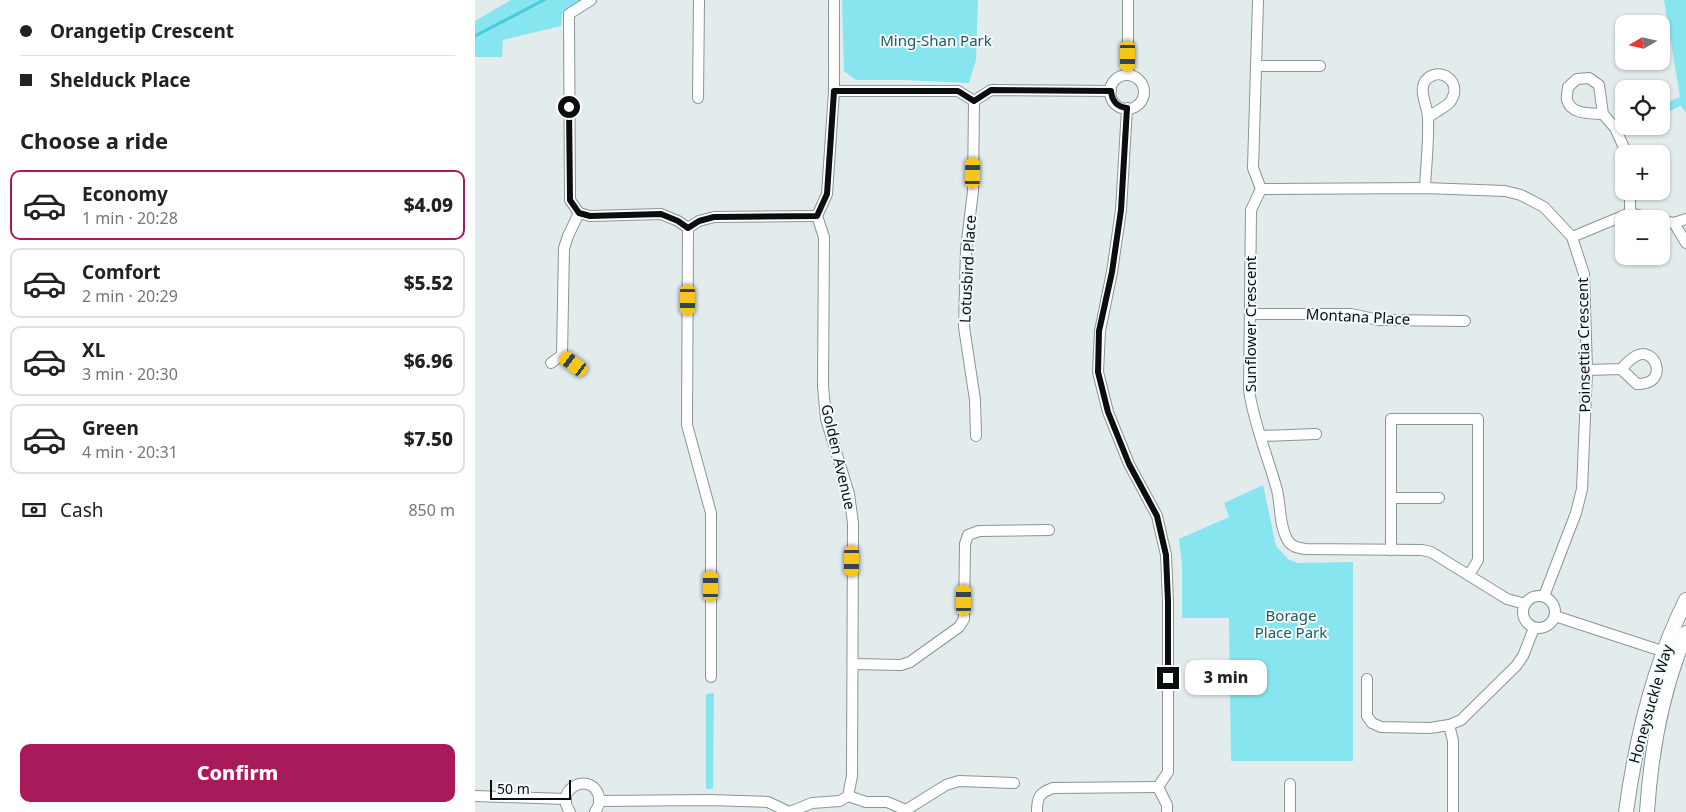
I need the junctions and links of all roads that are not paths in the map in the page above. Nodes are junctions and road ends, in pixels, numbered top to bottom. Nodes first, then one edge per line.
1 (591, 0) edge
2 (699, 0) edge
3 (834, 0) edge
4 (1128, 0) edge
5 (1258, 0) edge
6 (1256, 66) junction
7 (1320, 66) dead end
8 (1128, 75) junction
9 (834, 91) junction
10 (1111, 91) junction
11 (698, 98) dead end
12 (974, 101) junction
13 (1127, 108) junction
14 (1603, 114) dead end
15 (1428, 118) dead end
16 (1623, 145) edge
17 (1425, 188) junction
18 (1261, 189) junction
19 (579, 213) junction
20 (817, 216) junction
21 (1615, 219) edge
22 (1686, 219) edge
23 (1670, 222) edge
24 (1674, 223) junction
25 (688, 228) junction
26 (1572, 236) junction
27 (1686, 243) edge
28 (1251, 314) junction
29 (1465, 321) dead end
30 (562, 355) junction
31 (551, 363) dead end
32 (574, 364) dead end
33 (1621, 369) dead end
34 (1587, 370) junction
35 (1316, 434) dead end
36 (976, 436) dead end
37 (1261, 436) junction
38 (1391, 498) junction
39 (1439, 498) dead end
40 (1049, 530) dead end
41 (1391, 550) junction
42 (1469, 576) junction
43 (1544, 596) junction
44 (1686, 600) edge
45 (1525, 604) junction
46 (1555, 616) junction
47 (1534, 628) junction
48 (1686, 633) edge
49 (1670, 654) junction
50 (853, 664) junction
51 (711, 676) dead end
52 (1367, 679) dead end
53 (1449, 725) junction
54 (1014, 783) dead end
55 (1289, 784) dead end
56 (1158, 786) junction
57 (475, 796) edge
58 (848, 796) junction
59 (565, 799) junction
60 (599, 801) junction
61 (906, 811) edge
62 (570, 812) edge
63 (595, 812) edge
64 (789, 812) edge
65 (1037, 812) edge
66 (1167, 812) edge
67 (1290, 812) edge
68 (1453, 812) edge
69 (1626, 812) edge
70 (1647, 812) edge

1 - 19 street
2 - 11 street
3 - 9 street
4 - 8 street
5 - 6 street
6 - 7 street
6 - 18 street
8 - 10 street
8 - 13 street
9 - 12 street
9 - 20 street
10 - 12 street
10 - 13 street
12 - 36 street, Lotusbird Place
13 - 56 street
14 - 16 street
15 - 17 street
17 - 18 street, Poinsettia Crescent
17 - 26 street, Poinsettia Crescent
18 - 28 street, Sunflower Crescent
19 - 25 street
19 - 30 street
20 - 25 street
20 - 50 street, Golden Avenue
21 - 26 street
22 - 24 street
23 - 24 street
24 - 27 street
25 - 51 street
26 - 34 street, Poinsettia Crescent
28 - 29 street, Montana Place
28 - 37 street, Sunflower Crescent
30 - 31 street
30 - 32 street
33 - 34 street
34 - 43 street, Poinsettia Crescent
35 - 37 street
37 - 41 street, Sunflower Crescent
38 - 39 street
38 - 41 street
38 - 42 street
40 - 50 street
41 - 42 street, Sunflower Crescent
42 - 45 street, Sunflower Crescent
43 - 45 street
43 - 46 street
44 - 49 street, Honeysuckle Way
45 - 47 street
46 - 47 street
46 - 49 street
47 - 53 street
48 - 49 street, Honeysuckle Way
49 - 69 street, Honeysuckle Way
49 - 70 street, Honeysuckle Way
50 - 58 street, Golden Avenue
52 - 53 street
53 - 68 street
54 - 61 street
55 - 67 street
56 - 65 street
56 - 66 street
57 - 59 street
58 - 61 street
58 - 64 street
59 - 60 street
59 - 62 street
60 - 63 street
60 - 64 street

